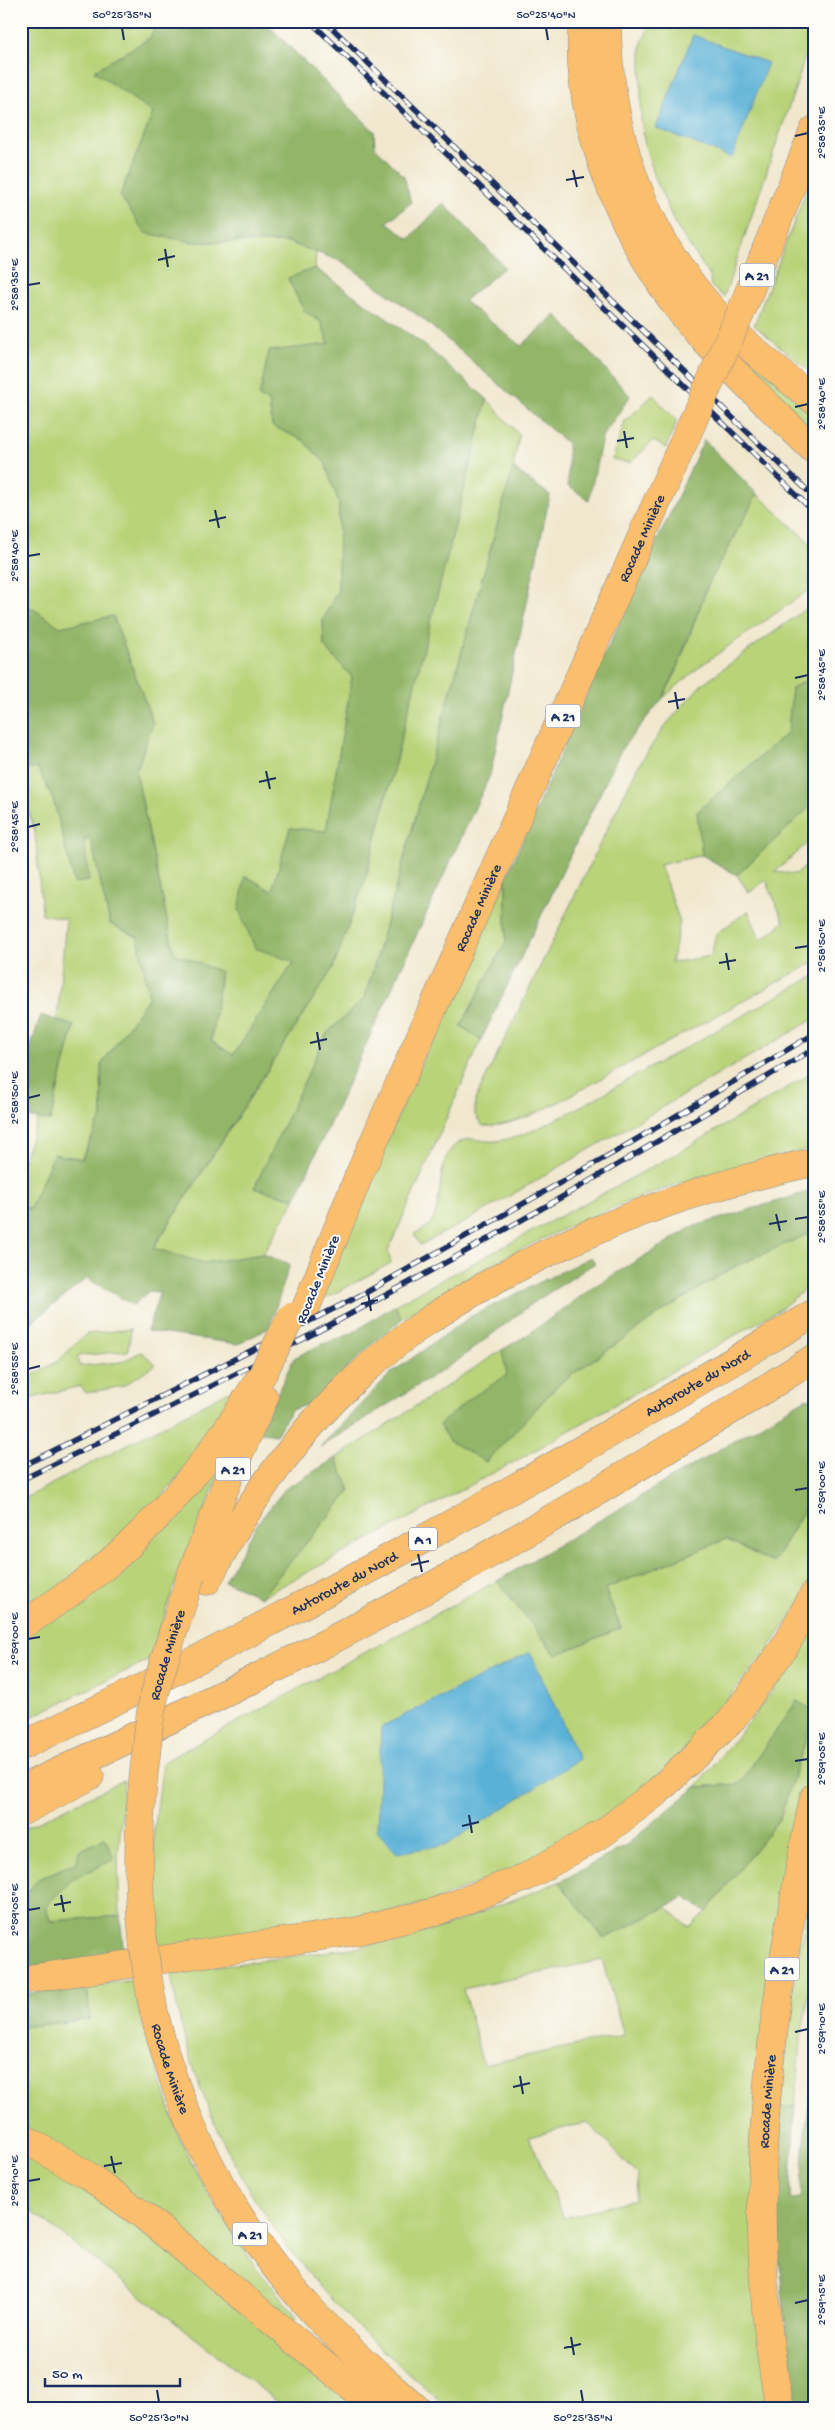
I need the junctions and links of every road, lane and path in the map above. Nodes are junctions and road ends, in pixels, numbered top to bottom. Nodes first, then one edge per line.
1 (583, 21) edge
2 (608, 21) edge
3 (814, 130) edge
4 (814, 400) edge
5 (814, 450) edge
6 (814, 1162) edge
7 (814, 1312) edge
8 (814, 1358) edge
9 (271, 1369) junction
10 (199, 1578) junction
11 (814, 1594) edge
12 (21, 1626) edge
13 (164, 1723) junction
14 (21, 1746) edge
15 (21, 1789) edge
16 (814, 1796) edge
17 (21, 1812) edge
18 (21, 1980) edge
19 (21, 2138) edge
20 (379, 2409) edge
21 (417, 2409) edge
22 (780, 2409) edge

1 - 5 highway
2 - 4 highway
3 - 9 highway, Rocade Minière / A 21, bridge
6 - 10 highway
7 - 14 highway, Autoroute du Nord / A 1
8 - 13 highway
9 - 10 highway, Rocade Minière / A 21
9 - 12 highway
10 - 21 highway, Rocade Minière / A 21, bridge
11 - 18 highway
13 - 15 highway
13 - 17 highway
16 - 22 highway, Rocade Minière / A 21
19 - 20 highway

